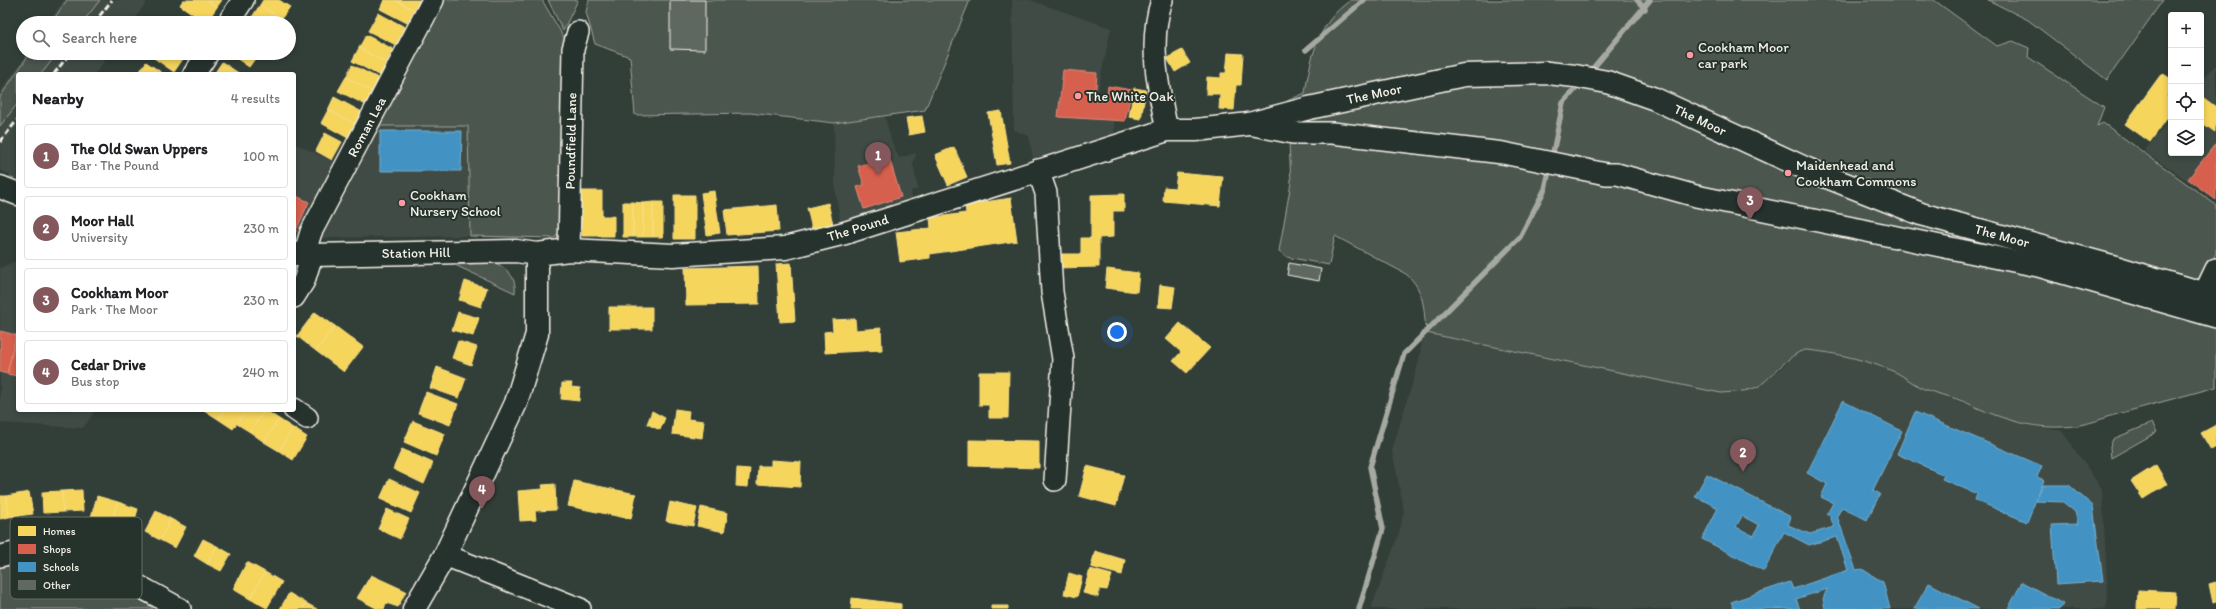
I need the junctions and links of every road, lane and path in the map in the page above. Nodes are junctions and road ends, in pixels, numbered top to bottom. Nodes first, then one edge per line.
1 (243, 0) edge
2 (433, 0) edge
3 (1162, 0) edge
4 (233, 16) edge
5 (578, 32) dead end
6 (203, 60) edge
7 (195, 72) edge
8 (1249, 124) junction
9 (1167, 130) junction
10 (1038, 170) junction
11 (0, 187) edge
12 (16, 193) edge
13 (569, 250) junction
14 (537, 254) junction
15 (303, 255) edge
16 (2216, 268) edge
17 (296, 294) edge
18 (2210, 296) edge
19 (2216, 317) edge
20 (1055, 480) dead end
21 (10, 554) edge
22 (445, 555) junction
23 (0, 556) edge
24 (142, 588) edge
25 (180, 609) edge
26 (414, 609) edge
27 (580, 609) edge

1 - 4 street
2 - 15 street, Roman Lea
3 - 9 street
5 - 13 street, Poundfield Lane
6 - 7 street
8 - 9 main road, The Moor
8 - 18 main road, The Moor
8 - 19 street
9 - 10 main road, The Pound
10 - 13 main road, The Pound
10 - 20 street
11 - 12 main road
13 - 14 main road, The Pound
14 - 15 main road, Station Hill
14 - 22 main road
15 - 17 street, Roman Lea
16 - 18 street
21 - 23 street
22 - 26 main road
22 - 27 street
24 - 25 street

